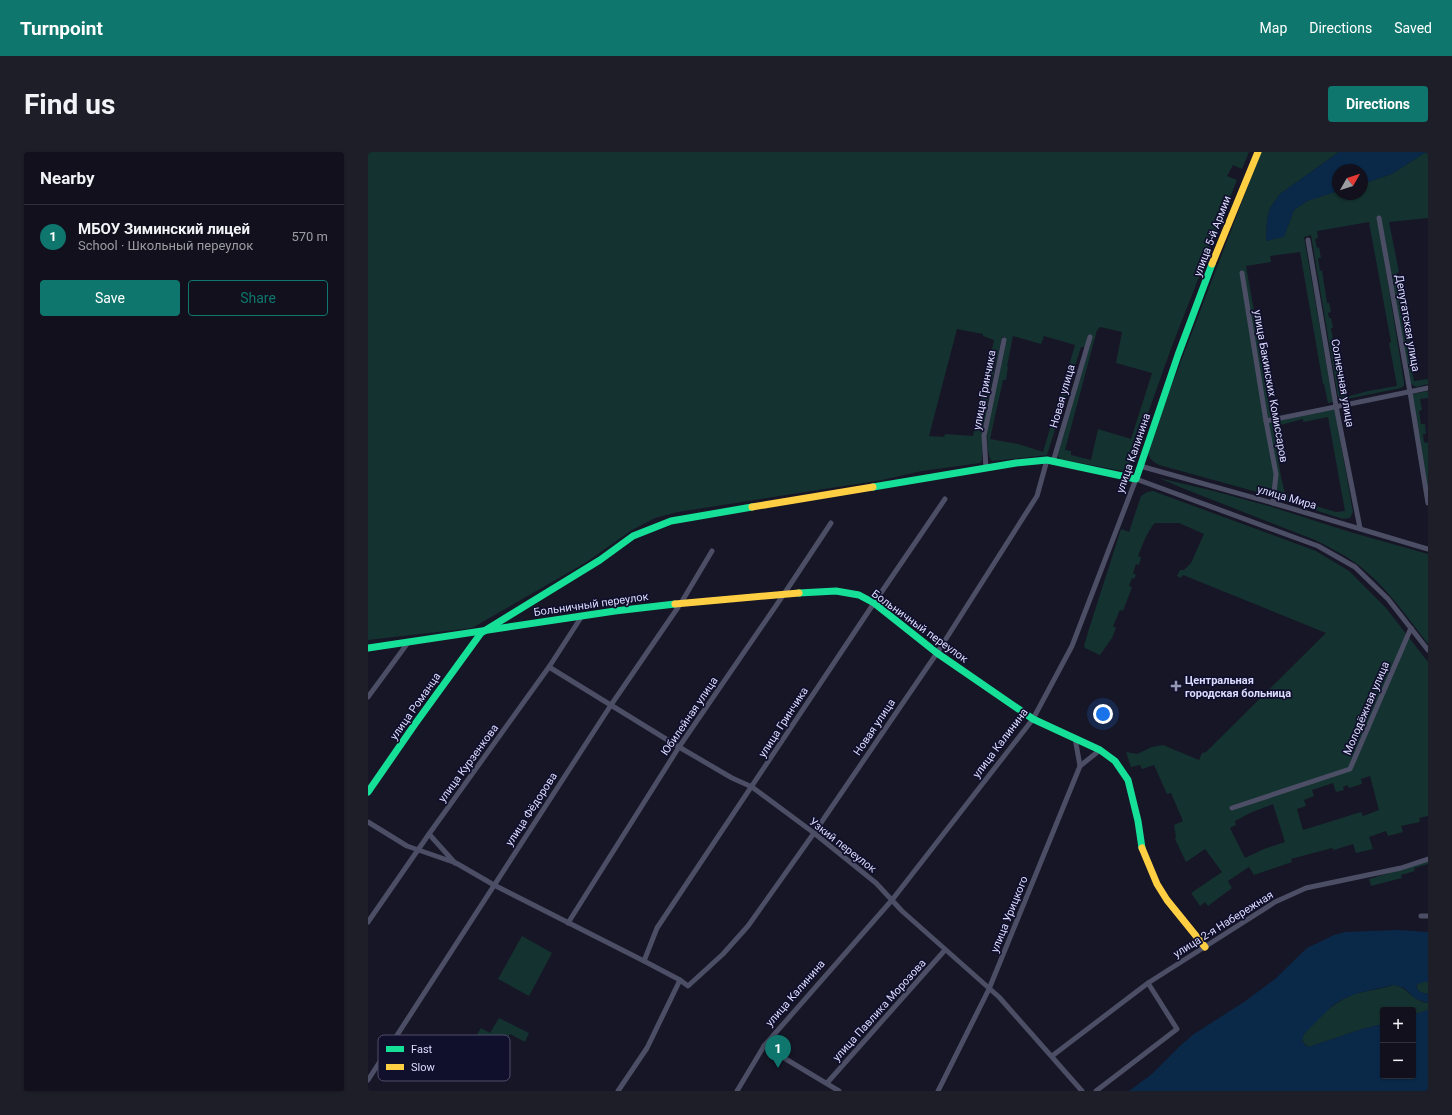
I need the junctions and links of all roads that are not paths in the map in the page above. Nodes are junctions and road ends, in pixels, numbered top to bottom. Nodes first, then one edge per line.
1 (1258, 152) edge
2 (1379, 218) dead end
3 (1308, 240) dead end
4 (1242, 273) dead end
5 (1188, 328) joint
6 (1090, 337) dead end
7 (1004, 340) dead end
8 (1428, 388) edge
9 (1410, 392) junction
10 (1336, 406) junction
11 (1266, 420) junction
12 (1050, 461) junction
13 (1140, 466) junction
14 (986, 468) junction
15 (1136, 479) junction
16 (945, 499) dead end
17 (1274, 503) junction
18 (1428, 503) edge
19 (830, 523) dead end
20 (1360, 528) junction
21 (1428, 549) edge
22 (712, 551) dead end
23 (784, 594) junction
24 (681, 603) junction
25 (874, 603) junction
26 (582, 616) junction
27 (1410, 628) junction
28 (480, 633) junction
29 (407, 644) junction
30 (368, 648) edge
31 (1428, 650) edge
32 (937, 653) junction
33 (549, 668) junction
34 (368, 697) edge
35 (611, 705) junction
36 (1033, 719) junction
37 (1075, 738) junction
38 (679, 747) junction
39 (1100, 750) junction
40 (1080, 766) junction
41 (752, 787) junction
42 (368, 792) edge
43 (1232, 808) dead end
44 (368, 822) edge
45 (814, 833) junction
46 (429, 834) junction
47 (418, 850) junction
48 (1428, 859) edge
49 (456, 863) junction
50 (494, 885) junction
51 (892, 900) junction
52 (1421, 916) dead end
53 (1428, 916) edge
54 (368, 922) edge
55 (568, 923) junction
56 (1205, 947) junction
57 (945, 950) junction
58 (644, 961) junction
59 (680, 980) junction
60 (1148, 983) junction
61 (989, 989) junction
62 (397, 1035) edge
63 (764, 1046) junction
64 (1052, 1056) junction
65 (378, 1065) edge
66 (368, 1080) edge
67 (827, 1083) junction
68 (618, 1091) edge
69 (737, 1091) edge
70 (839, 1091) edge
71 (938, 1091) edge
72 (1082, 1091) edge
73 (1096, 1091) edge

1 - 5 street, улица 5-й Армии
2 - 9 street, Депутатская улица
3 - 10 street, Солнечная улица
4 - 11 street, улица Бакинских Комиссаров
5 - 13 street, улица Калинина
6 - 12 street, Новая улица
7 - 14 street, улица Гринчика
8 - 9 street
9 - 10 street
9 - 18 street, Депутатская улица
10 - 11 street
10 - 20 street, Солнечная улица
11 - 17 street, улица Бакинских Комиссаров
12 - 14 street
12 - 15 street
12 - 32 street, Новая улица
13 - 15 street, улица Калинина
13 - 17 street, улица Мира
14 - 28 street
15 - 27 street
15 - 36 street, улица Калинина
16 - 25 street, улица Гринчика
17 - 20 street, улица Мира
19 - 23 street, Юбилейная улица
20 - 21 street, улица Мира
22 - 24 street, улица Фёдорова
23 - 24 street, Больничный переулок
23 - 25 street, Больничный переулок
23 - 38 street, Юбилейная улица
24 - 26 street, Больничный переулок
24 - 35 street, улица Фёдорова
25 - 32 street, Больничный переулок
25 - 41 street, улица Гринчика
26 - 28 street, Больничный переулок
26 - 33 street, улица Курзенкова
27 - 31 street
27 - 43 street, Молодёжная улица
28 - 29 street, Больничный переулок
28 - 42 street, улица Романца
29 - 30 street, Больничный переулок
29 - 34 street
32 - 36 street, Больничный переулок
32 - 45 street, Новая улица
33 - 35 street, Узкий переулок
33 - 46 street, улица Курзенкова
35 - 38 street, Узкий переулок
35 - 50 street, улица Фёдорова
36 - 37 street, Больничный переулок
36 - 51 street, улица Калинина
37 - 39 street, Больничный переулок
37 - 40 street
38 - 41 street, Узкий переулок
38 - 55 street, Юбилейная улица
39 - 40 street
39 - 56 street, Больничный переулок
40 - 61 street, улица Урицкого
41 - 45 street, Узкий переулок
41 - 58 street, улица Гринчика
44 - 47 street
45 - 51 street, Узкий переулок
45 - 59 street, Новая улица
46 - 47 street, улица Курзенкова
46 - 49 street
47 - 49 street
47 - 54 street, улица Курзенкова
48 - 56 street, улица 2-я Набережная
49 - 50 street
50 - 55 street
50 - 62 street, улица Фёдорова
51 - 57 street, Узкий переулок
51 - 63 street, улица Калинина
52 - 53 street
55 - 58 street
56 - 60 street, улица 2-я Набережная
57 - 61 street, Узкий переулок
57 - 67 street, улица Павлика Морозова
58 - 59 street
59 - 68 street
60 - 64 street, улица 2-я Набережная
60 - 73 street
61 - 64 street, Узкий переулок
61 - 71 street, улица Урицкого
63 - 67 street
63 - 69 street, улица Калинина
64 - 72 street, Узкий переулок
65 - 66 street, улица Фёдорова
67 - 70 street

